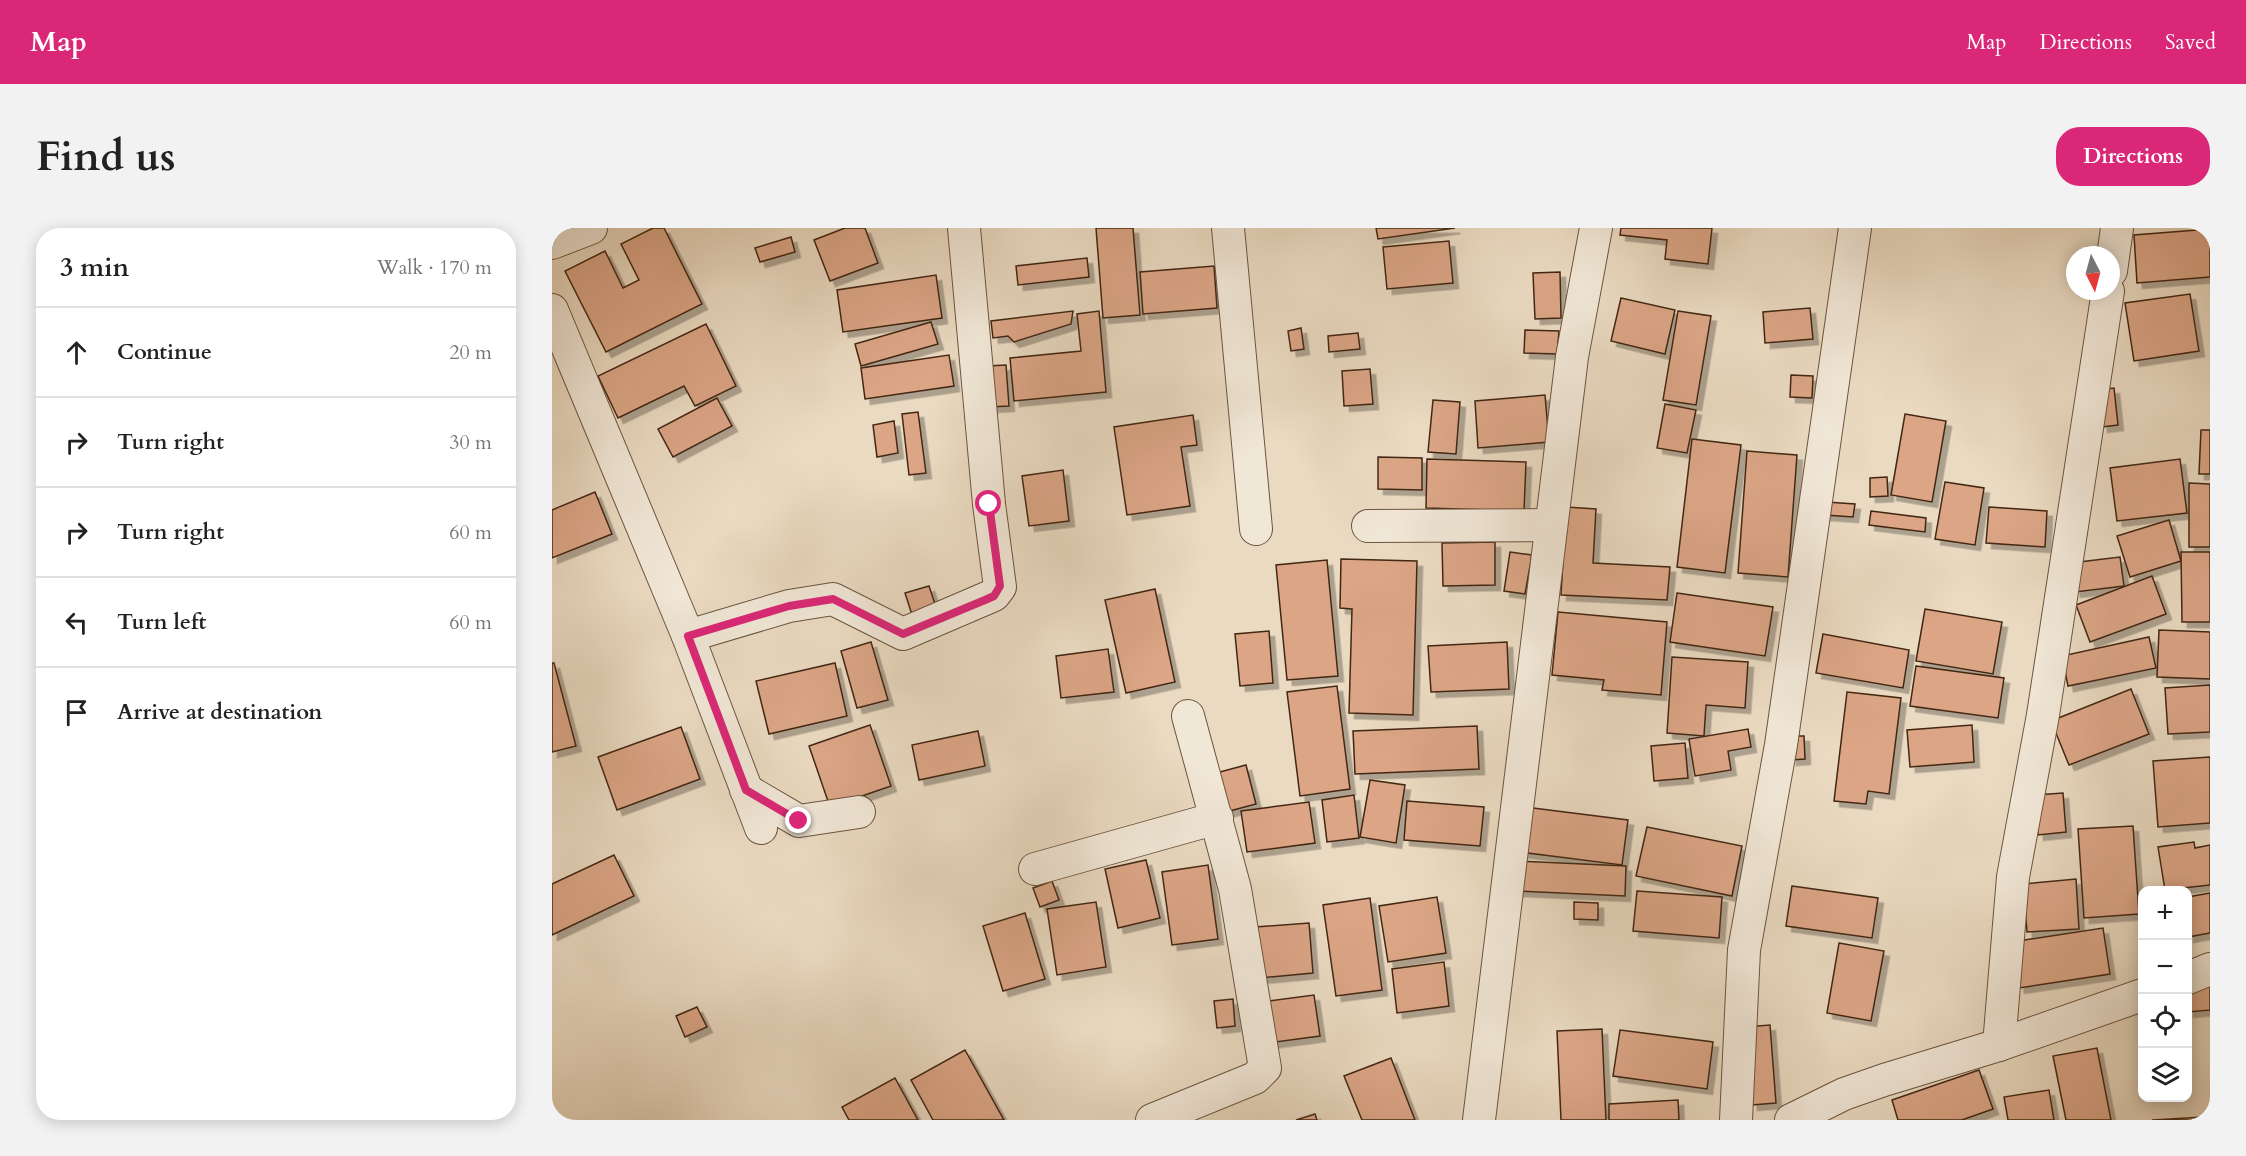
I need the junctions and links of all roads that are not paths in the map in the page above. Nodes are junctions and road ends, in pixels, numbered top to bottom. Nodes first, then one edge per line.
1 (591, 228) edge
2 (964, 228) edge
3 (1228, 228) edge
4 (1596, 228) edge
5 (1855, 228) edge
6 (2117, 228) edge
7 (552, 243) edge
8 (2114, 246) edge
9 (2107, 300) edge
10 (552, 310) edge
11 (1551, 525) junction
12 (1368, 526) dead end
13 (1256, 529) dead end
14 (688, 636) junction
15 (1188, 716) dead end
16 (746, 790) junction
17 (859, 812) dead end
18 (1217, 818) junction
19 (761, 828) dead end
20 (1035, 869) dead end
21 (2210, 969) edge
22 (2192, 976) edge
23 (2138, 997) edge
24 (1999, 1045) junction
25 (1152, 1120) edge
26 (1479, 1120) edge
27 (1736, 1120) edge
28 (1791, 1120) edge

1 - 7 street
2 - 14 street
3 - 13 street
4 - 11 street
5 - 27 street
6 - 8 street
9 - 24 street
10 - 14 street
11 - 12 street
11 - 26 street
14 - 16 street
15 - 18 street
16 - 17 street
16 - 19 street
18 - 20 street
18 - 25 street
21 - 22 street
23 - 24 street
24 - 28 street

